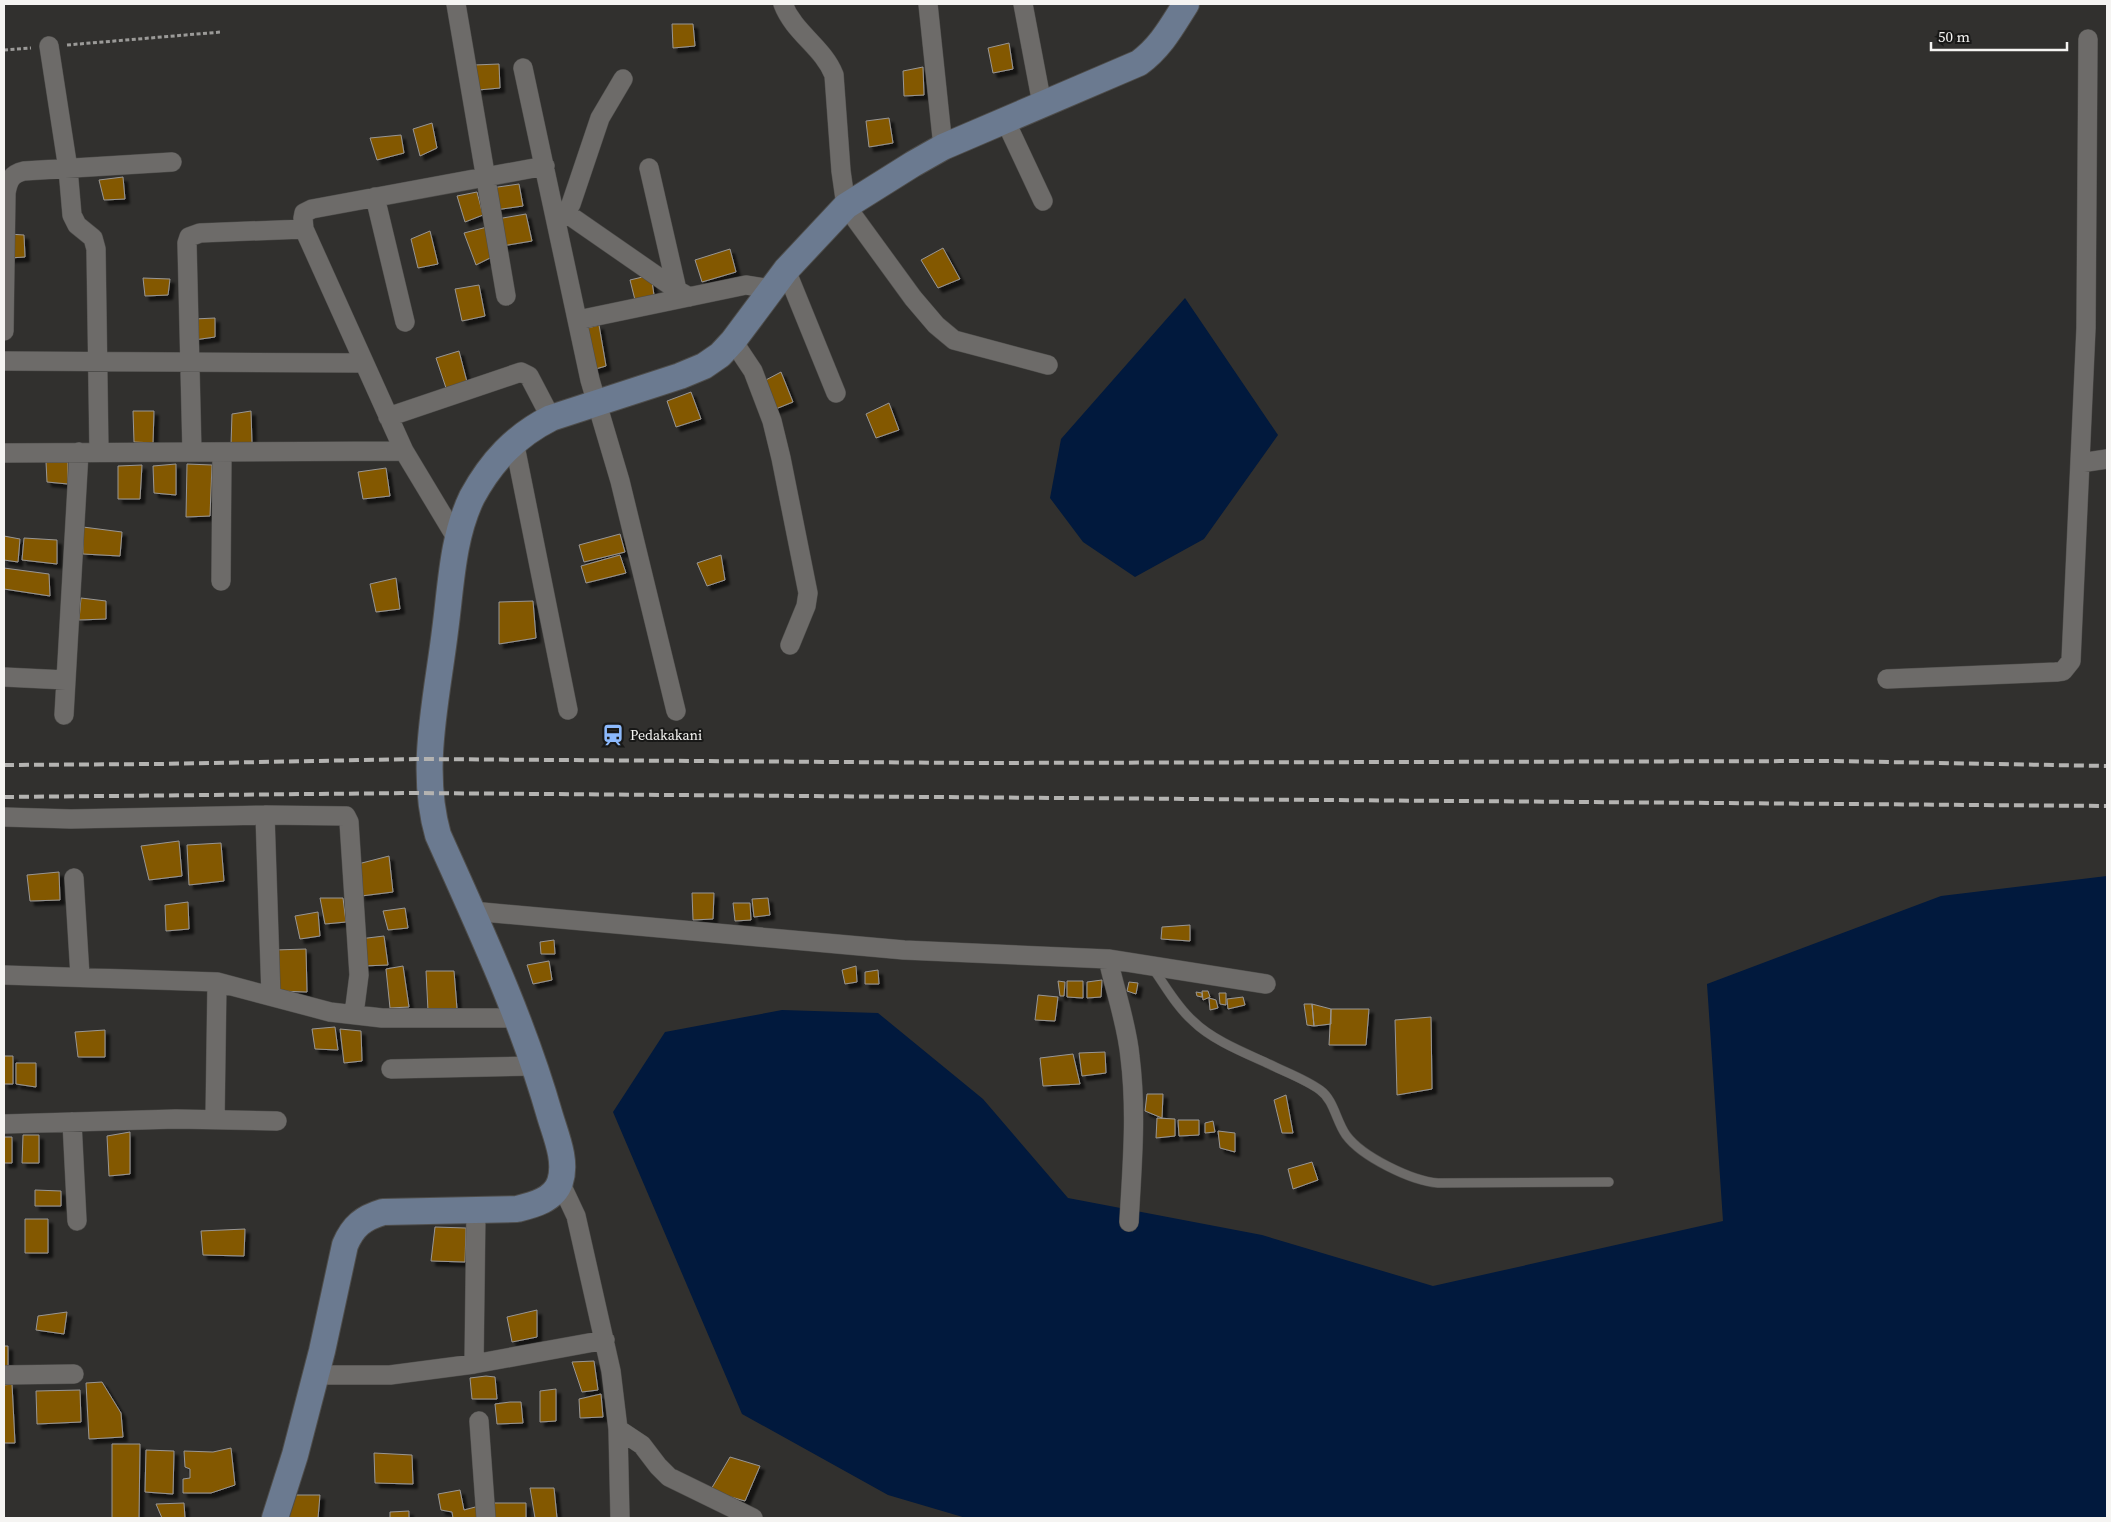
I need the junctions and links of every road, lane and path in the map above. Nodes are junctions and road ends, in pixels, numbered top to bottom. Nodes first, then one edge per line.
1 (456, 4) edge
2 (783, 4) edge
3 (928, 4) edge
4 (1023, 4) edge
5 (1186, 4) edge
6 (221, 32) dead end
7 (2088, 39) dead end
8 (49, 46) junction
9 (4, 50) edge
10 (523, 68) dead end
11 (623, 79) dead end
12 (1042, 104) junction
13 (1005, 120) junction
14 (943, 147) junction
15 (172, 162) dead end
16 (545, 166) junction
17 (649, 168) dead end
18 (68, 169) junction
19 (484, 176) junction
20 (375, 197) junction
21 (1043, 201) dead end
22 (846, 206) junction
23 (561, 217) junction
24 (304, 229) junction
25 (779, 279) junction
26 (683, 294) junction
27 (506, 296) dead end
28 (578, 320) junction
29 (405, 322) dead end
30 (4, 330) edge
31 (733, 341) junction
32 (4, 361) edge
33 (97, 362) junction
34 (190, 362) junction
35 (363, 363) junction
36 (1048, 365) dead end
37 (836, 393) dead end
38 (596, 403) junction
39 (388, 417) junction
40 (551, 418) junction
41 (514, 441) junction
42 (404, 451) junction
43 (79, 452) junction
44 (99, 452) junction
45 (192, 452) junction
46 (222, 452) junction
47 (4, 453) edge
48 (2107, 459) edge
49 (2080, 463) junction
50 (457, 539) junction
51 (221, 581) dead end
52 (790, 645) dead end
53 (4, 677) edge
54 (1887, 679) dead end
55 (66, 680) junction
56 (568, 710) dead end
57 (676, 711) dead end
58 (64, 715) dead end
59 (265, 815) junction
60 (4, 817) edge
61 (74, 878) dead end
62 (472, 911) junction
63 (1108, 959) junction
64 (1152, 966) junction
65 (4, 975) edge
66 (80, 976) junction
67 (217, 982) junction
68 (1266, 984) dead end
69 (271, 996) junction
70 (354, 1014) junction
71 (517, 1018) junction
72 (534, 1066) junction
73 (391, 1069) dead end
74 (216, 1120) junction
75 (277, 1121) dead end
76 (72, 1122) junction
77 (4, 1124) edge
78 (560, 1182) junction
79 (1609, 1182) dead end
80 (476, 1210) junction
81 (77, 1221) dead end
82 (1129, 1222) dead end
83 (605, 1340) junction
84 (474, 1364) junction
85 (74, 1374) dead end
86 (315, 1375) junction
87 (4, 1376) edge
88 (479, 1421) dead end
89 (618, 1429) junction
90 (735, 1514) edge
91 (276, 1518) edge
92 (486, 1518) edge
93 (620, 1518) edge
94 (753, 1518) edge

1 - 19 street
2 - 22 street
3 - 14 street
4 - 12 street
5 - 12 main road
6 - 8 path
7 - 49 street
8 - 9 path
8 - 18 street
10 - 16 street
11 - 23 street
12 - 13 main road
13 - 14 main road
13 - 21 street
14 - 22 main road
15 - 18 street
16 - 19 street
16 - 23 street
17 - 26 street
18 - 30 street
18 - 33 street
19 - 20 street
19 - 27 street
20 - 24 street
20 - 29 street
22 - 25 main road
22 - 36 street
23 - 26 street
23 - 28 street
24 - 34 street
24 - 35 street
25 - 26 street
25 - 31 main road
25 - 37 street
26 - 28 street
28 - 38 street
31 - 38 main road
31 - 52 street
32 - 33 street
33 - 34 street
33 - 44 street
34 - 35 street
34 - 45 street
35 - 39 street
38 - 40 main road
38 - 57 street
39 - 40 street
39 - 42 street
40 - 41 main road
41 - 50 main road
41 - 56 street
42 - 46 street
42 - 50 street
43 - 44 street
43 - 47 street
43 - 55 street
44 - 45 street
45 - 46 street
46 - 51 street
48 - 49 street
49 - 54 street
50 - 62 main road
53 - 55 street
55 - 58 street
59 - 60 street
59 - 69 street
59 - 70 street
61 - 66 street
62 - 63 street
62 - 71 main road
63 - 64 street
63 - 82 street
64 - 68 street
64 - 79 lane
65 - 66 street
66 - 67 street
67 - 69 street
67 - 74 street
69 - 70 street
70 - 71 street
71 - 72 main road
72 - 73 street
72 - 78 main road
74 - 75 street
74 - 76 street
76 - 77 street
76 - 81 street
78 - 80 main road
78 - 83 street
80 - 84 street
80 - 86 main road
83 - 84 street
83 - 89 street
84 - 86 street
85 - 87 street
86 - 91 main road
88 - 92 street
89 - 90 street
89 - 93 street
90 - 94 street

